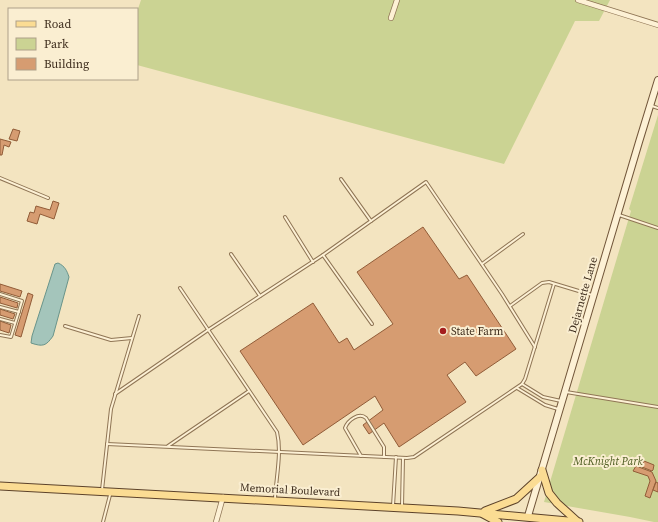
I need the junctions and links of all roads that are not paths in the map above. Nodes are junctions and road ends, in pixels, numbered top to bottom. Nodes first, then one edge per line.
1 (397, 0) edge
2 (578, 0) edge
3 (391, 18) dead end
4 (658, 25) edge
5 (658, 80) edge
6 (649, 105) junction
7 (658, 108) edge
8 (0, 178) edge
9 (341, 179) dead end
10 (48, 198) dead end
11 (617, 214) junction
12 (285, 217) dead end
13 (370, 221) junction
14 (658, 228) edge
15 (523, 234) dead end
16 (231, 254) dead end
17 (323, 255) junction
18 (313, 262) junction
19 (482, 264) junction
20 (554, 284) junction
21 (180, 288) dead end
22 (0, 294) edge
23 (593, 295) junction
24 (260, 296) junction
25 (0, 306) edge
26 (510, 306) junction
27 (18, 312) junction
28 (139, 316) dead end
29 (0, 319) edge
30 (15, 323) junction
31 (372, 324) dead end
32 (65, 326) dead end
33 (208, 330) junction
34 (0, 335) edge
35 (132, 338) junction
36 (535, 346) junction
37 (522, 384) junction
38 (517, 388) junction
39 (249, 391) junction
40 (565, 392) junction
41 (115, 394) junction
42 (562, 401) junction
43 (658, 408) edge
44 (560, 410) junction
45 (107, 444) junction
46 (167, 447) junction
47 (278, 451) junction
48 (361, 456) junction
49 (384, 457) junction
50 (396, 458) junction
51 (403, 458) junction
52 (541, 474) junction
53 (0, 486) edge
54 (102, 491) junction
55 (111, 492) junction
56 (223, 498) junction
57 (275, 500) junction
58 (393, 507) junction
59 (402, 507) junction
60 (481, 513) junction
61 (528, 516) junction
62 (103, 522) edge
63 (216, 522) edge
64 (498, 522) edge
65 (579, 522) edge

1 - 3 street
2 - 4 street
5 - 6 main road, Dejarnette Lane
6 - 7 lane
6 - 11 main road, Dejarnette Lane
8 - 10 lane
9 - 13 lane
11 - 14 lane
11 - 23 main road, Dejarnette Lane
12 - 18 lane
13 - 17 lane
13 - 19 lane
15 - 19 lane
16 - 24 lane
17 - 18 lane
17 - 31 lane
18 - 24 lane
19 - 26 lane
20 - 23 lane
20 - 26 lane
20 - 36 lane
21 - 33 lane
22 - 27 lane
23 - 40 main road, Dejarnette Lane
24 - 33 lane
25 - 27 lane
26 - 36 lane
27 - 30 lane
28 - 35 lane
29 - 30 lane
30 - 34 lane
32 - 35 lane
33 - 39 lane
33 - 41 lane
35 - 41 lane
36 - 37 lane
37 - 38 lane
37 - 42 lane
38 - 44 lane
38 - 51 lane
39 - 46 lane
39 - 47 lane
40 - 42 main road, Dejarnette Lane
40 - 43 lane
41 - 45 lane
42 - 44 main road, Dejarnette Lane
44 - 52 main road, Dejarnette Lane
45 - 46 lane
45 - 54 lane
46 - 47 lane
47 - 48 lane
47 - 57 lane
48 - 49 lane
48 - 49 lane
49 - 50 lane
50 - 51 lane
50 - 58 lane
51 - 59 lane
52 - 60 main road
52 - 61 main road, Dejarnette Lane
52 - 65 main road
53 - 54 main road, Memorial Boulevard
54 - 55 main road, Memorial Boulevard
55 - 56 main road, Memorial Boulevard
55 - 62 lane
56 - 57 main road, Memorial Boulevard
56 - 63 street
57 - 58 main road, Memorial Boulevard
58 - 59 main road, Memorial Boulevard
59 - 60 main road, Memorial Boulevard
60 - 61 main road, Memorial Boulevard
60 - 64 main road
61 - 65 main road, Memorial Boulevard

